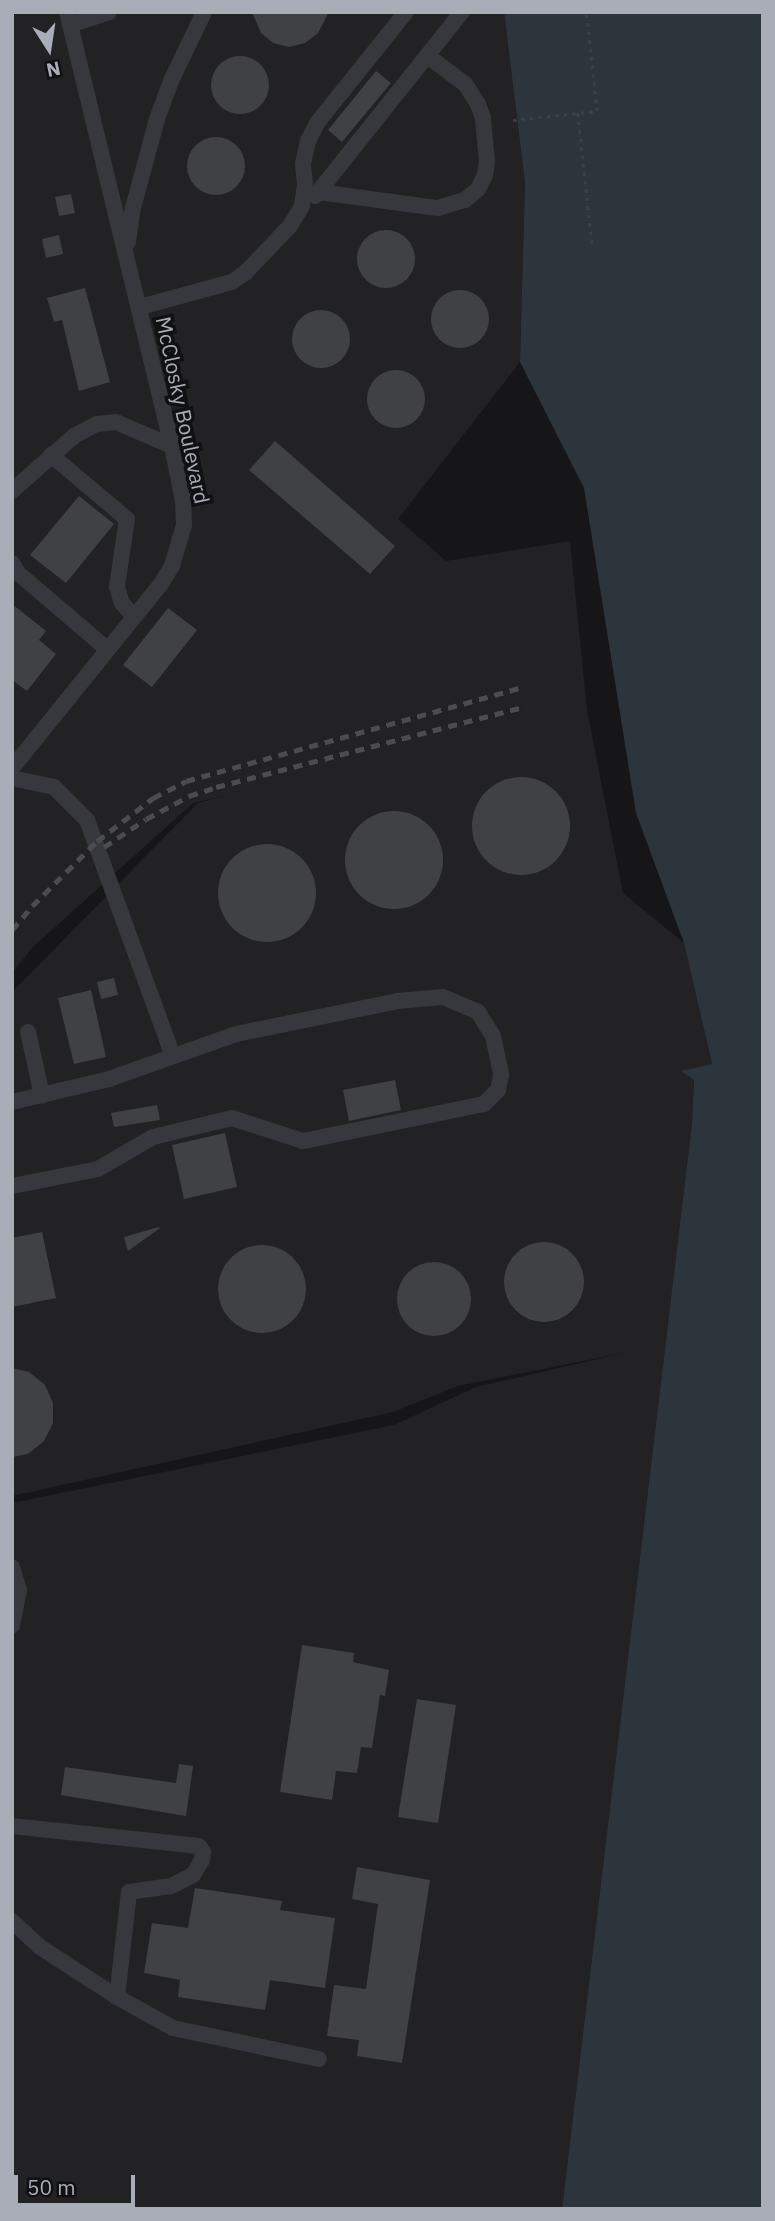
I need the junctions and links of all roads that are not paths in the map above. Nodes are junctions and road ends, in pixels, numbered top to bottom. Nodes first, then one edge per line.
1 (109, 12) edge
2 (204, 12) edge
3 (405, 12) edge
4 (462, 12) edge
5 (69, 18) edge
6 (429, 57) junction
7 (319, 192) junction
8 (290, 226) junction
9 (126, 251) junction
10 (139, 307) junction
11 (172, 446) junction
12 (51, 456) junction
13 (12, 491) edge
14 (12, 564) edge
15 (134, 617) junction
16 (108, 650) junction
17 (12, 768) edge
18 (12, 778) edge
19 (28, 1032) dead end
20 (173, 1056) junction
21 (42, 1095) junction
22 (12, 1102) edge
23 (12, 1186) edge
24 (12, 1567) edge
25 (12, 1625) edge
26 (12, 1826) edge
27 (12, 1921) edge
28 (117, 1997) junction
29 (319, 2059) dead end

1 - 5 street
2 - 9 street
3 - 8 street
4 - 6 street
5 - 9 street, McClosky Boulevard
6 - 7 street
6 - 7 street
7 - 8 street
8 - 10 street
9 - 10 street, McClosky Boulevard
10 - 11 street, McClosky Boulevard
11 - 12 street
11 - 15 street, McClosky Boulevard
12 - 13 street
12 - 15 street
14 - 16 street
15 - 16 street, McClosky Boulevard
16 - 17 street, McClosky Boulevard
18 - 20 street
19 - 21 street
20 - 21 street
20 - 23 street
21 - 22 street
24 - 25 street
26 - 28 street
27 - 28 street
28 - 29 street

